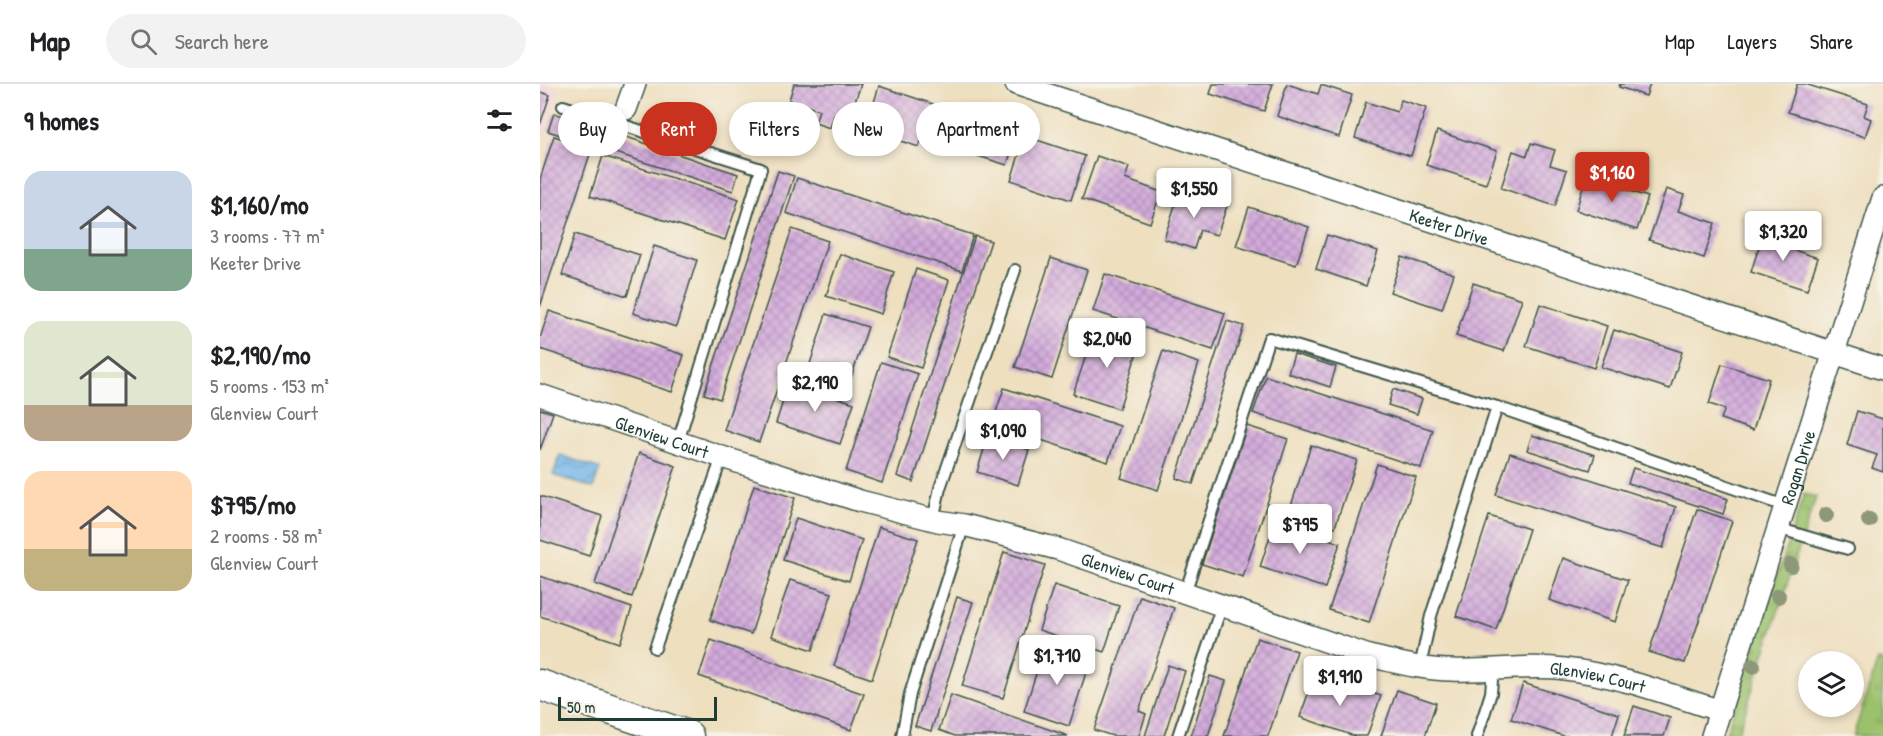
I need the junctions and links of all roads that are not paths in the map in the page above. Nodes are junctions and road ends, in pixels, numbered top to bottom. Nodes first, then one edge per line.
1 (635, 84) edge
2 (1016, 84) edge
3 (628, 103) edge
4 (628, 127) edge
5 (1883, 198) edge
6 (1015, 270) dead end
7 (1834, 353) junction
8 (1883, 369) edge
9 (540, 395) edge
10 (1497, 407) junction
11 (678, 442) junction
12 (722, 457) junction
13 (1785, 506) junction
14 (933, 520) junction
15 (964, 525) junction
16 (1777, 528) junction
17 (1848, 549) dead end
18 (1185, 593) junction
19 (1222, 605) junction
20 (655, 648) dead end
21 (1420, 667) junction
22 (1493, 668) junction
23 (540, 685) edge
24 (1720, 711) junction
25 (688, 736) edge
26 (902, 736) edge
27 (1178, 736) edge
28 (1477, 736) edge
29 (1712, 736) edge

1 - 3 street
2 - 7 street, Keeter Drive
4 - 11 lane
5 - 7 street, Rogan Drive
6 - 14 lane
7 - 8 street, Keeter Drive
7 - 13 street, Rogan Drive
9 - 11 street, Glenview Court
10 - 13 lane
10 - 18 lane
10 - 21 lane
11 - 12 street, Glenview Court
12 - 14 street, Glenview Court
12 - 20 lane
13 - 16 street, Rogan Drive
14 - 15 street, Glenview Court
15 - 18 street, Glenview Court
15 - 26 lane
16 - 17 lane
16 - 24 street, Rogan Drive
18 - 19 street, Glenview Court
19 - 21 street, Glenview Court
19 - 27 lane
21 - 22 street, Glenview Court
22 - 24 street, Glenview Court
22 - 28 lane
23 - 25 main road
24 - 29 street, Rogan Drive

